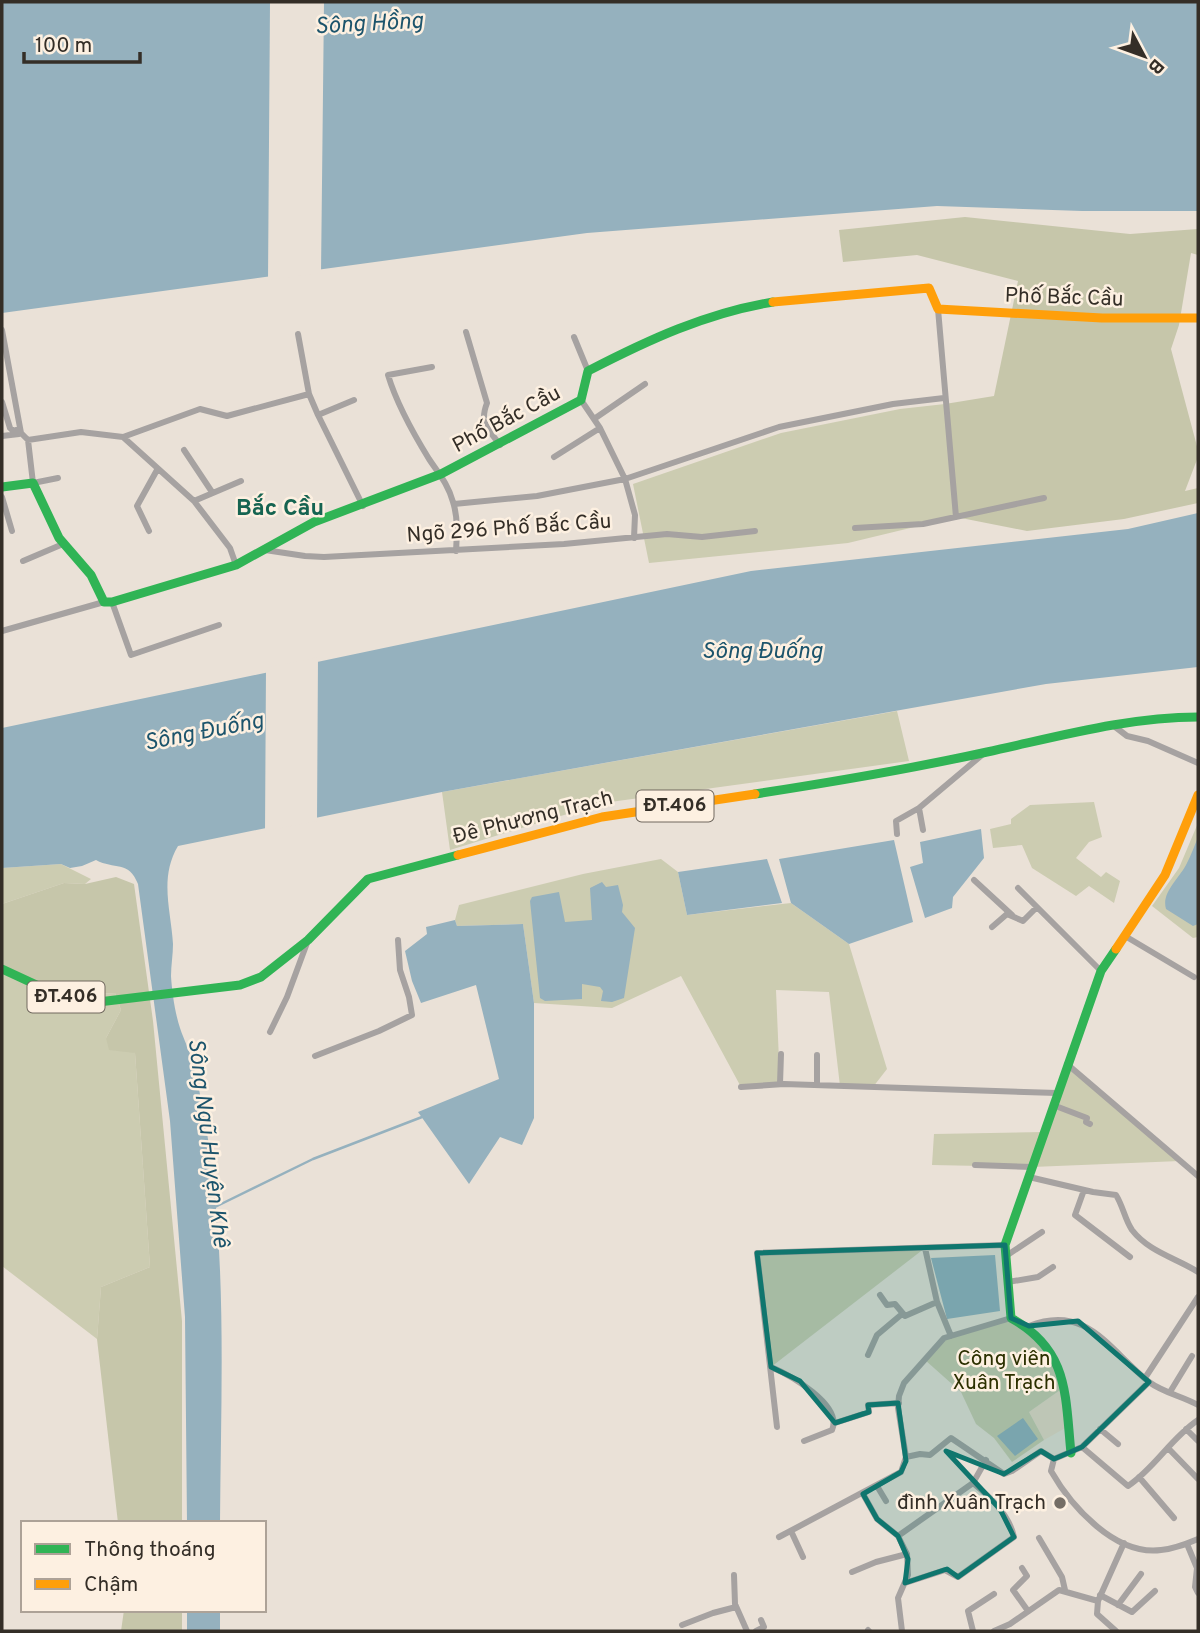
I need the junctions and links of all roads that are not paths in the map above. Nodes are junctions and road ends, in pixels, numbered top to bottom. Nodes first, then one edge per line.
1 (938, 309) junction
2 (1198, 318) edge
3 (2, 330) edge
4 (466, 332) dead end
5 (298, 334) dead end
6 (574, 337) dead end
7 (432, 367) dead end
8 (588, 371) junction
9 (645, 384) dead end
10 (309, 394) junction
11 (944, 398) junction
12 (354, 400) dead end
13 (582, 400) junction
14 (2, 402) edge
15 (318, 415) junction
16 (594, 419) junction
17 (600, 428) junction
18 (20, 431) junction
19 (2, 436) edge
20 (123, 437) junction
21 (29, 440) junction
22 (500, 445) junction
23 (184, 450) dead end
24 (554, 457) dead end
25 (158, 470) junction
26 (441, 474) junction
27 (58, 478) dead end
28 (625, 479) junction
29 (241, 481) dead end
30 (33, 483) junction
31 (2, 487) edge
32 (212, 492) junction
33 (2, 497) edge
34 (1044, 498) dead end
35 (194, 501) junction
36 (454, 504) junction
37 (363, 506) junction
38 (957, 517) junction
39 (855, 528) dead end
40 (12, 531) dead end
41 (149, 531) dead end
42 (755, 531) dead end
43 (634, 538) junction
44 (63, 544) junction
45 (264, 550) junction
46 (456, 551) junction
47 (23, 561) dead end
48 (236, 565) junction
49 (108, 602) junction
50 (219, 625) dead end
51 (2, 631) edge
52 (1198, 717) edge
53 (1113, 725) junction
54 (983, 754) junction
55 (1198, 763) edge
56 (1198, 795) edge
57 (919, 808) junction
58 (923, 830) dead end
59 (897, 834) dead end
60 (974, 880) dead end
61 (1018, 888) dead end
62 (1037, 907) junction
63 (1012, 915) junction
64 (992, 927) dead end
65 (1125, 936) junction
66 (308, 940) junction
67 (398, 940) dead end
68 (2, 969) edge
69 (1101, 971) junction
70 (1194, 977) dead end
71 (270, 1032) dead end
72 (781, 1054) dead end
73 (817, 1055) dead end
74 (316, 1056) dead end
75 (1067, 1063) junction
76 (780, 1084) junction
77 (817, 1085) junction
78 (741, 1087) dead end
79 (1057, 1093) junction
80 (1053, 1105) junction
81 (1090, 1124) dead end
82 (975, 1165) dead end
83 (1031, 1172) junction
84 (1198, 1177) edge
85 (1084, 1190) junction
86 (1042, 1232) dead end
87 (1005, 1245) junction
88 (925, 1248) junction
89 (1006, 1256) junction
90 (1130, 1257) dead end
91 (1053, 1267) dead end
92 (1198, 1272) edge
93 (1007, 1282) junction
94 (880, 1295) dead end
95 (1198, 1297) edge
96 (937, 1302) junction
97 (902, 1314) junction
98 (1011, 1318) junction
99 (1029, 1326) junction
100 (951, 1336) junction
101 (868, 1355) dead end
102 (1192, 1356) dead end
103 (771, 1367) junction
104 (1147, 1380) junction
105 (1170, 1392) junction
106 (899, 1403) junction
107 (1198, 1405) edge
108 (1198, 1420) edge
109 (835, 1423) junction
110 (778, 1427) dead end
111 (1100, 1429) junction
112 (1186, 1429) junction
113 (804, 1441) dead end
114 (1198, 1441) edge
115 (1118, 1444) dead end
116 (1082, 1447) junction
117 (1168, 1448) junction
118 (1071, 1452) junction
119 (905, 1457) junction
120 (1054, 1459) junction
121 (986, 1460) junction
122 (1198, 1466) edge
123 (1192, 1472) junction
124 (1139, 1478) junction
125 (1198, 1479) edge
126 (973, 1483) junction
127 (877, 1486) junction
128 (863, 1494) junction
129 (886, 1501) dead end
130 (1174, 1518) dead end
131 (791, 1531) junction
132 (898, 1536) junction
133 (779, 1537) dead end
134 (1039, 1538) dead end
135 (1198, 1539) edge
136 (1124, 1543) junction
137 (1187, 1544) junction
138 (907, 1554) junction
139 (803, 1557) dead end
140 (1022, 1568) dead end
141 (852, 1572) dead end
142 (1141, 1574) dead end
143 (734, 1575) dead end
144 (905, 1583) junction
145 (1065, 1590) junction
146 (1155, 1591) dead end
147 (1198, 1592) edge
148 (994, 1594) dead end
149 (1099, 1598) junction
150 (1118, 1605) junction
151 (736, 1607) junction
152 (1028, 1611) junction
153 (761, 1620) dead end
154 (682, 1625) dead end
155 (747, 1631) edge
156 (756, 1631) edge
157 (902, 1631) edge
158 (972, 1631) edge
159 (995, 1631) edge
160 (1116, 1631) edge

1 - 2 street, Phố Bắc Cầu
1 - 8 street
1 - 11 street
3 - 18 street
4 - 22 street
5 - 10 street
6 - 8 street
7 - 26 street
8 - 13 street, Phố Bắc Cầu
9 - 16 street
10 - 15 street
10 - 20 street
11 - 28 street
11 - 38 street
12 - 15 street
13 - 16 street
13 - 22 street, Phố Bắc Cầu
14 - 18 street
15 - 37 street
16 - 17 street
17 - 24 street
17 - 28 street
18 - 19 street
18 - 21 street
20 - 21 street
20 - 25 street
21 - 30 street
22 - 26 street, Phố Bắc Cầu
23 - 32 street
25 - 35 street
25 - 41 street
26 - 36 street
26 - 37 street, Phố Bắc Cầu
27 - 30 street
28 - 36 street
28 - 43 street
29 - 32 street
30 - 31 street
30 - 44 street
32 - 35 street
33 - 40 street
34 - 38 street
35 - 48 street
36 - 46 street
37 - 45 street, Phố Bắc Cầu
38 - 39 street
42 - 43 street, Ngõ 296 Phố Bắc Cầu
43 - 46 street, Ngõ 296 Phố Bắc Cầu
44 - 47 street
44 - 49 street
45 - 46 street, Ngõ 296 Phố Bắc Cầu
45 - 48 street, Phố Bắc Cầu
48 - 49 street, Phố Bắc Cầu
49 - 50 street
49 - 51 street
52 - 53 street, Đê Phương Trạch / ĐT.406
53 - 54 street, Đê Phương Trạch / ĐT.406
53 - 55 street
54 - 57 street
54 - 66 street, Đê Phương Trạch / ĐT.406
56 - 65 street
57 - 58 street
57 - 59 street
60 - 63 street
61 - 62 street
62 - 63 street
62 - 69 street
63 - 64 street
65 - 69 street
65 - 70 street
66 - 68 street, Đê Phương Trạch / ĐT.406
66 - 71 street
67 - 74 street
69 - 75 street
72 - 76 street
73 - 77 street
75 - 79 street
75 - 84 street
76 - 77 street
76 - 78 street
77 - 79 street
79 - 80 street
80 - 81 street
80 - 83 street
82 - 83 street
83 - 85 street
83 - 87 street
85 - 90 street
85 - 92 street
86 - 89 street
87 - 88 street
87 - 89 street
88 - 96 street
88 - 103 street
89 - 93 street
91 - 93 street
93 - 98 street
94 - 97 street
95 - 104 street
96 - 97 street
96 - 100 street
97 - 101 street
98 - 99 street
98 - 100 street
99 - 104 street
99 - 118 street
100 - 106 street
102 - 105 street
103 - 109 street
103 - 110 street
104 - 105 street
104 - 111 street
105 - 107 street
106 - 109 street
106 - 119 street
108 - 112 street
109 - 113 street
111 - 115 street
111 - 116 street
112 - 114 street
112 - 117 street
116 - 118 street
116 - 124 street
117 - 123 street
117 - 124 street
118 - 120 street
119 - 121 street
119 - 127 street
120 - 121 street
120 - 136 street
121 - 126 street
122 - 123 street
123 - 125 street
124 - 130 street
126 - 132 street
126 - 144 street
127 - 128 street
127 - 129 street
128 - 131 street
128 - 132 street
131 - 133 street
131 - 139 street
132 - 138 street
134 - 145 street
135 - 137 street
136 - 137 street
136 - 149 street
137 - 147 street
138 - 141 street
138 - 144 street
140 - 152 street
142 - 150 street
143 - 151 street
144 - 157 street
145 - 149 street
145 - 152 street
146 - 150 street
148 - 158 street
149 - 150 street
149 - 160 street
151 - 154 street
151 - 155 street
152 - 159 street
153 - 156 street

